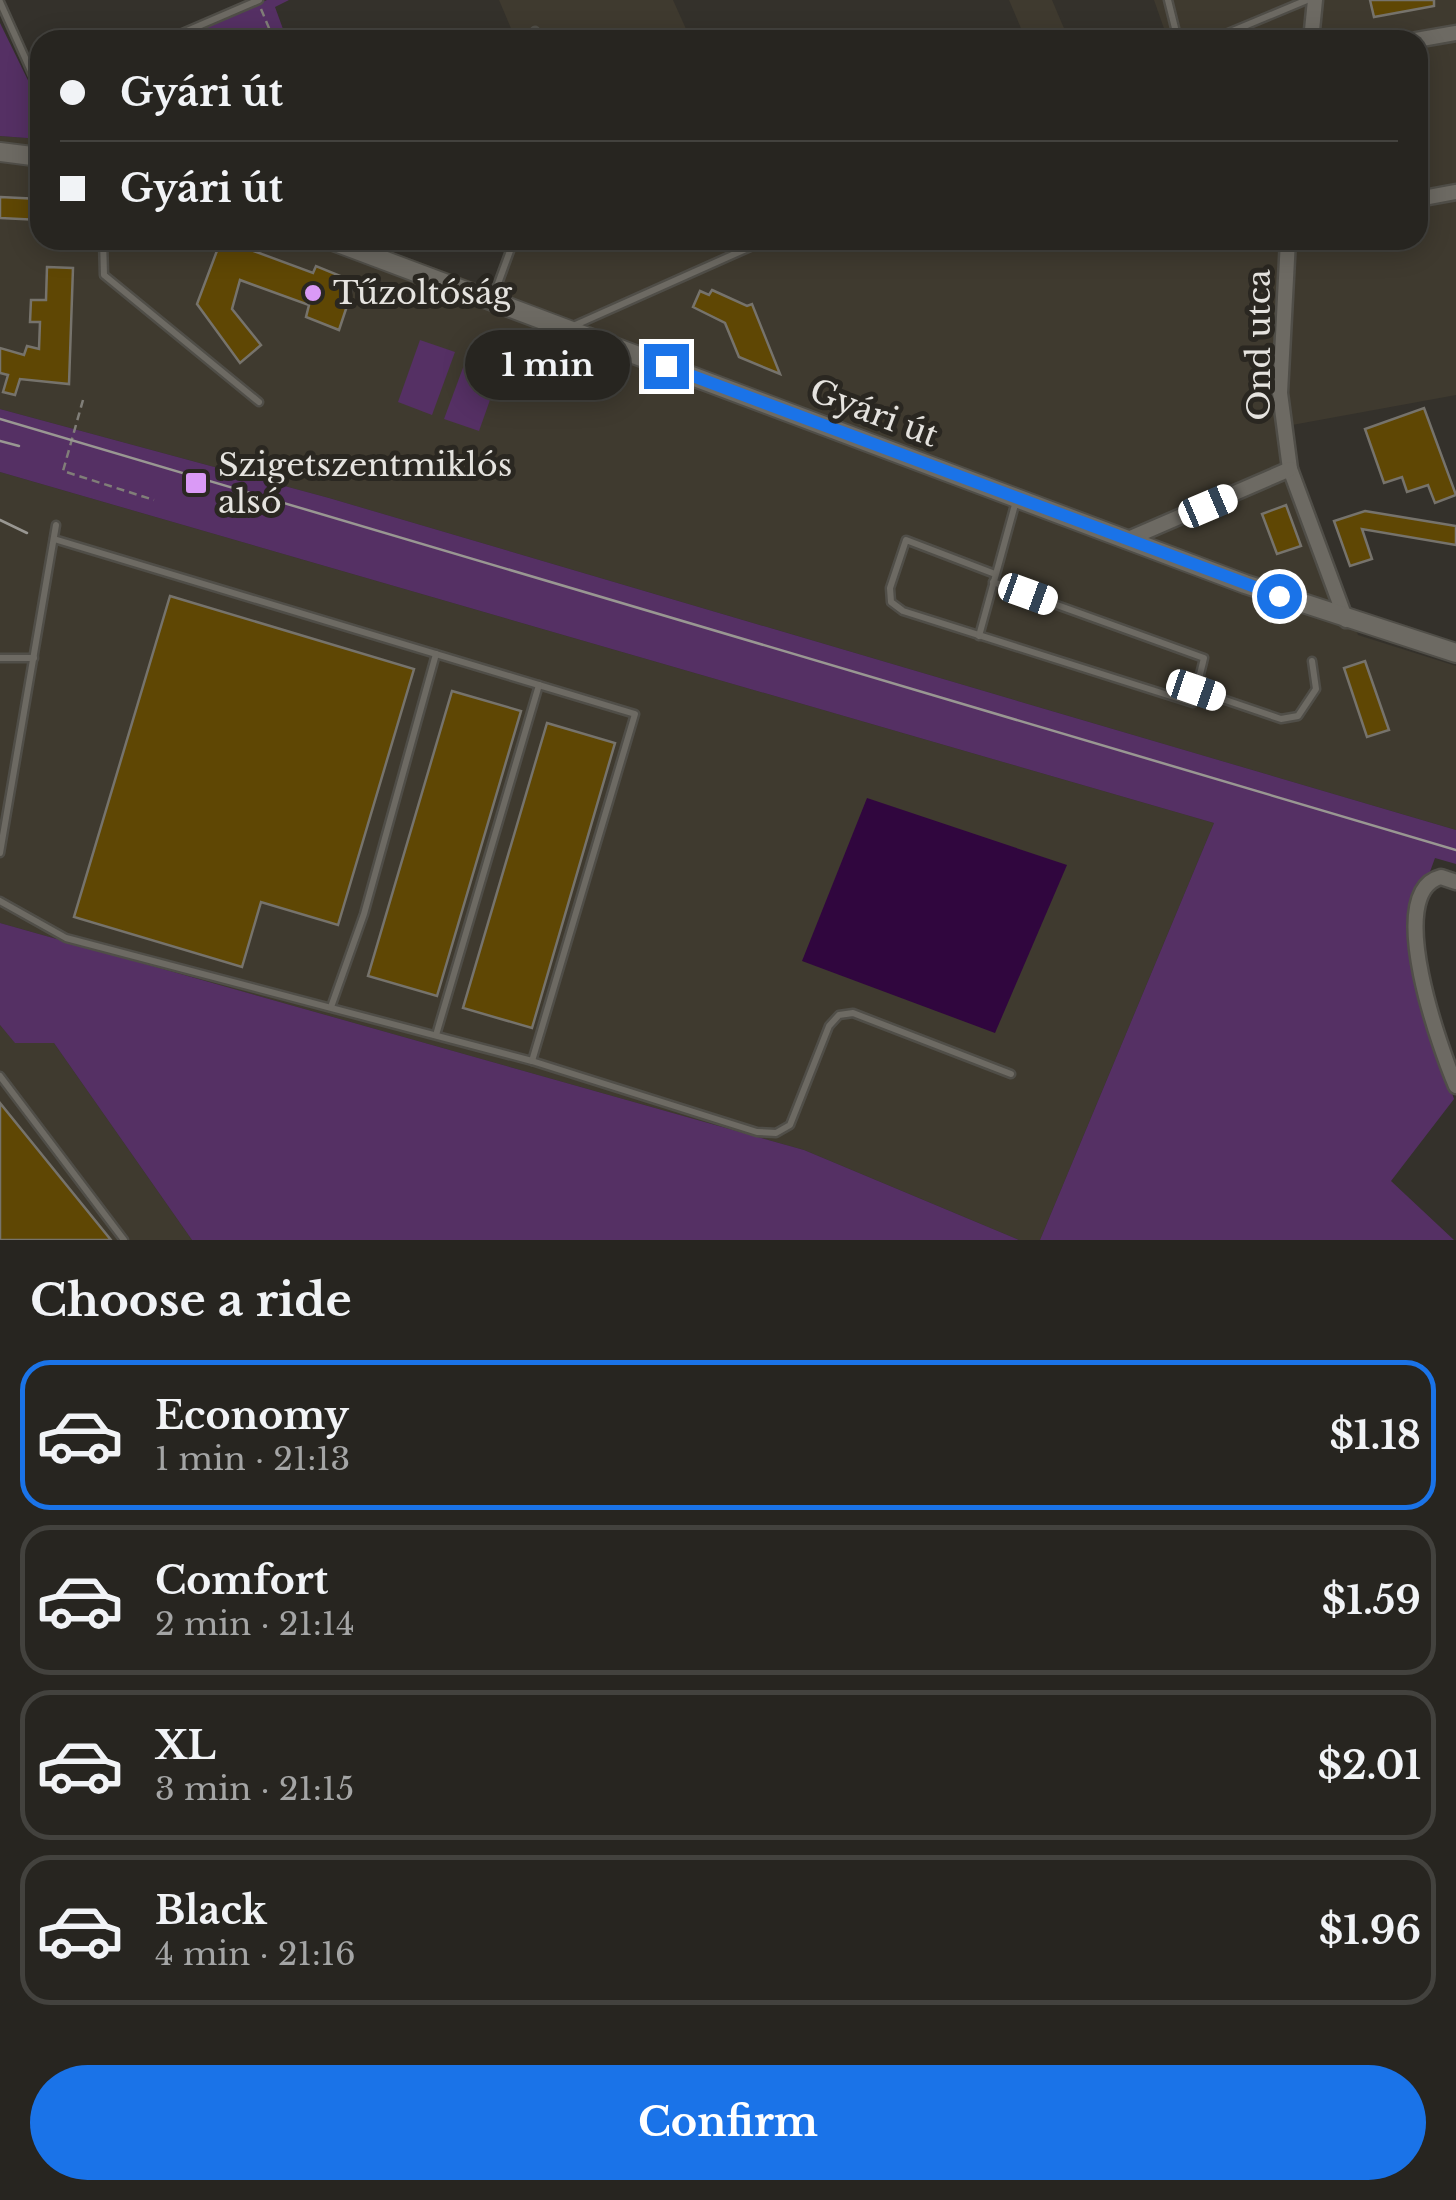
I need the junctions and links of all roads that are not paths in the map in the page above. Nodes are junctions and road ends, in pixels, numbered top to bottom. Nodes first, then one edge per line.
1 (258, 0) edge
2 (1168, 0) edge
3 (1307, 0) edge
4 (1315, 0) edge
5 (0, 2) edge
6 (189, 30) edge
7 (1176, 30) edge
8 (1235, 30) edge
9 (1312, 30) edge
10 (1456, 32) edge
11 (1428, 38) edge
12 (30, 69) edge
13 (0, 152) edge
14 (30, 156) edge
15 (1456, 192) edge
16 (1428, 196) edge
17 (103, 250) edge
18 (357, 250) edge
19 (510, 250) edge
20 (744, 250) edge
21 (1287, 250) edge
22 (492, 301) junction
23 (568, 329) junction
24 (259, 402) dead end
25 (1290, 469) junction
26 (1017, 500) junction
27 (56, 526) dead end
28 (54, 539) junction
29 (1126, 540) junction
30 (994, 578) junction
31 (1346, 620) junction
32 (979, 636) junction
33 (436, 654) junction
34 (1456, 654) edge
35 (0, 658) edge
36 (34, 658) junction
37 (1312, 661) dead end
38 (540, 685) junction
39 (1196, 690) junction
40 (0, 854) edge
41 (1449, 880) edge
42 (0, 901) edge
43 (331, 1008) junction
44 (436, 1035) junction
45 (532, 1061) junction
46 (1011, 1074) dead end
47 (0, 1076) edge
48 (1456, 1086) edge
49 (124, 1240) edge

1 - 6 lane
2 - 7 lane
3 - 8 lane
4 - 9 street
5 - 12 lane
10 - 11 street
13 - 14 street
15 - 16 street
17 - 24 lane
18 - 22 street, Gyári út
19 - 22 lane
20 - 23 lane
21 - 25 street, Ond utca
22 - 23 street, Gyári út
23 - 26 street, Gyári út
25 - 29 street
25 - 31 street, Ond utca
26 - 29 street, Gyári út
26 - 30 lane
27 - 28 lane
28 - 33 lane
28 - 36 lane
29 - 31 street, Gyári út
30 - 32 lane
30 - 32 lane
30 - 39 lane
31 - 34 street, Gyári út
32 - 39 lane
33 - 38 lane
33 - 43 lane
35 - 36 lane
36 - 40 lane
37 - 39 lane
38 - 44 lane
38 - 45 lane
41 - 48 street
42 - 43 lane
43 - 44 lane
44 - 45 lane
45 - 46 lane
47 - 49 lane

